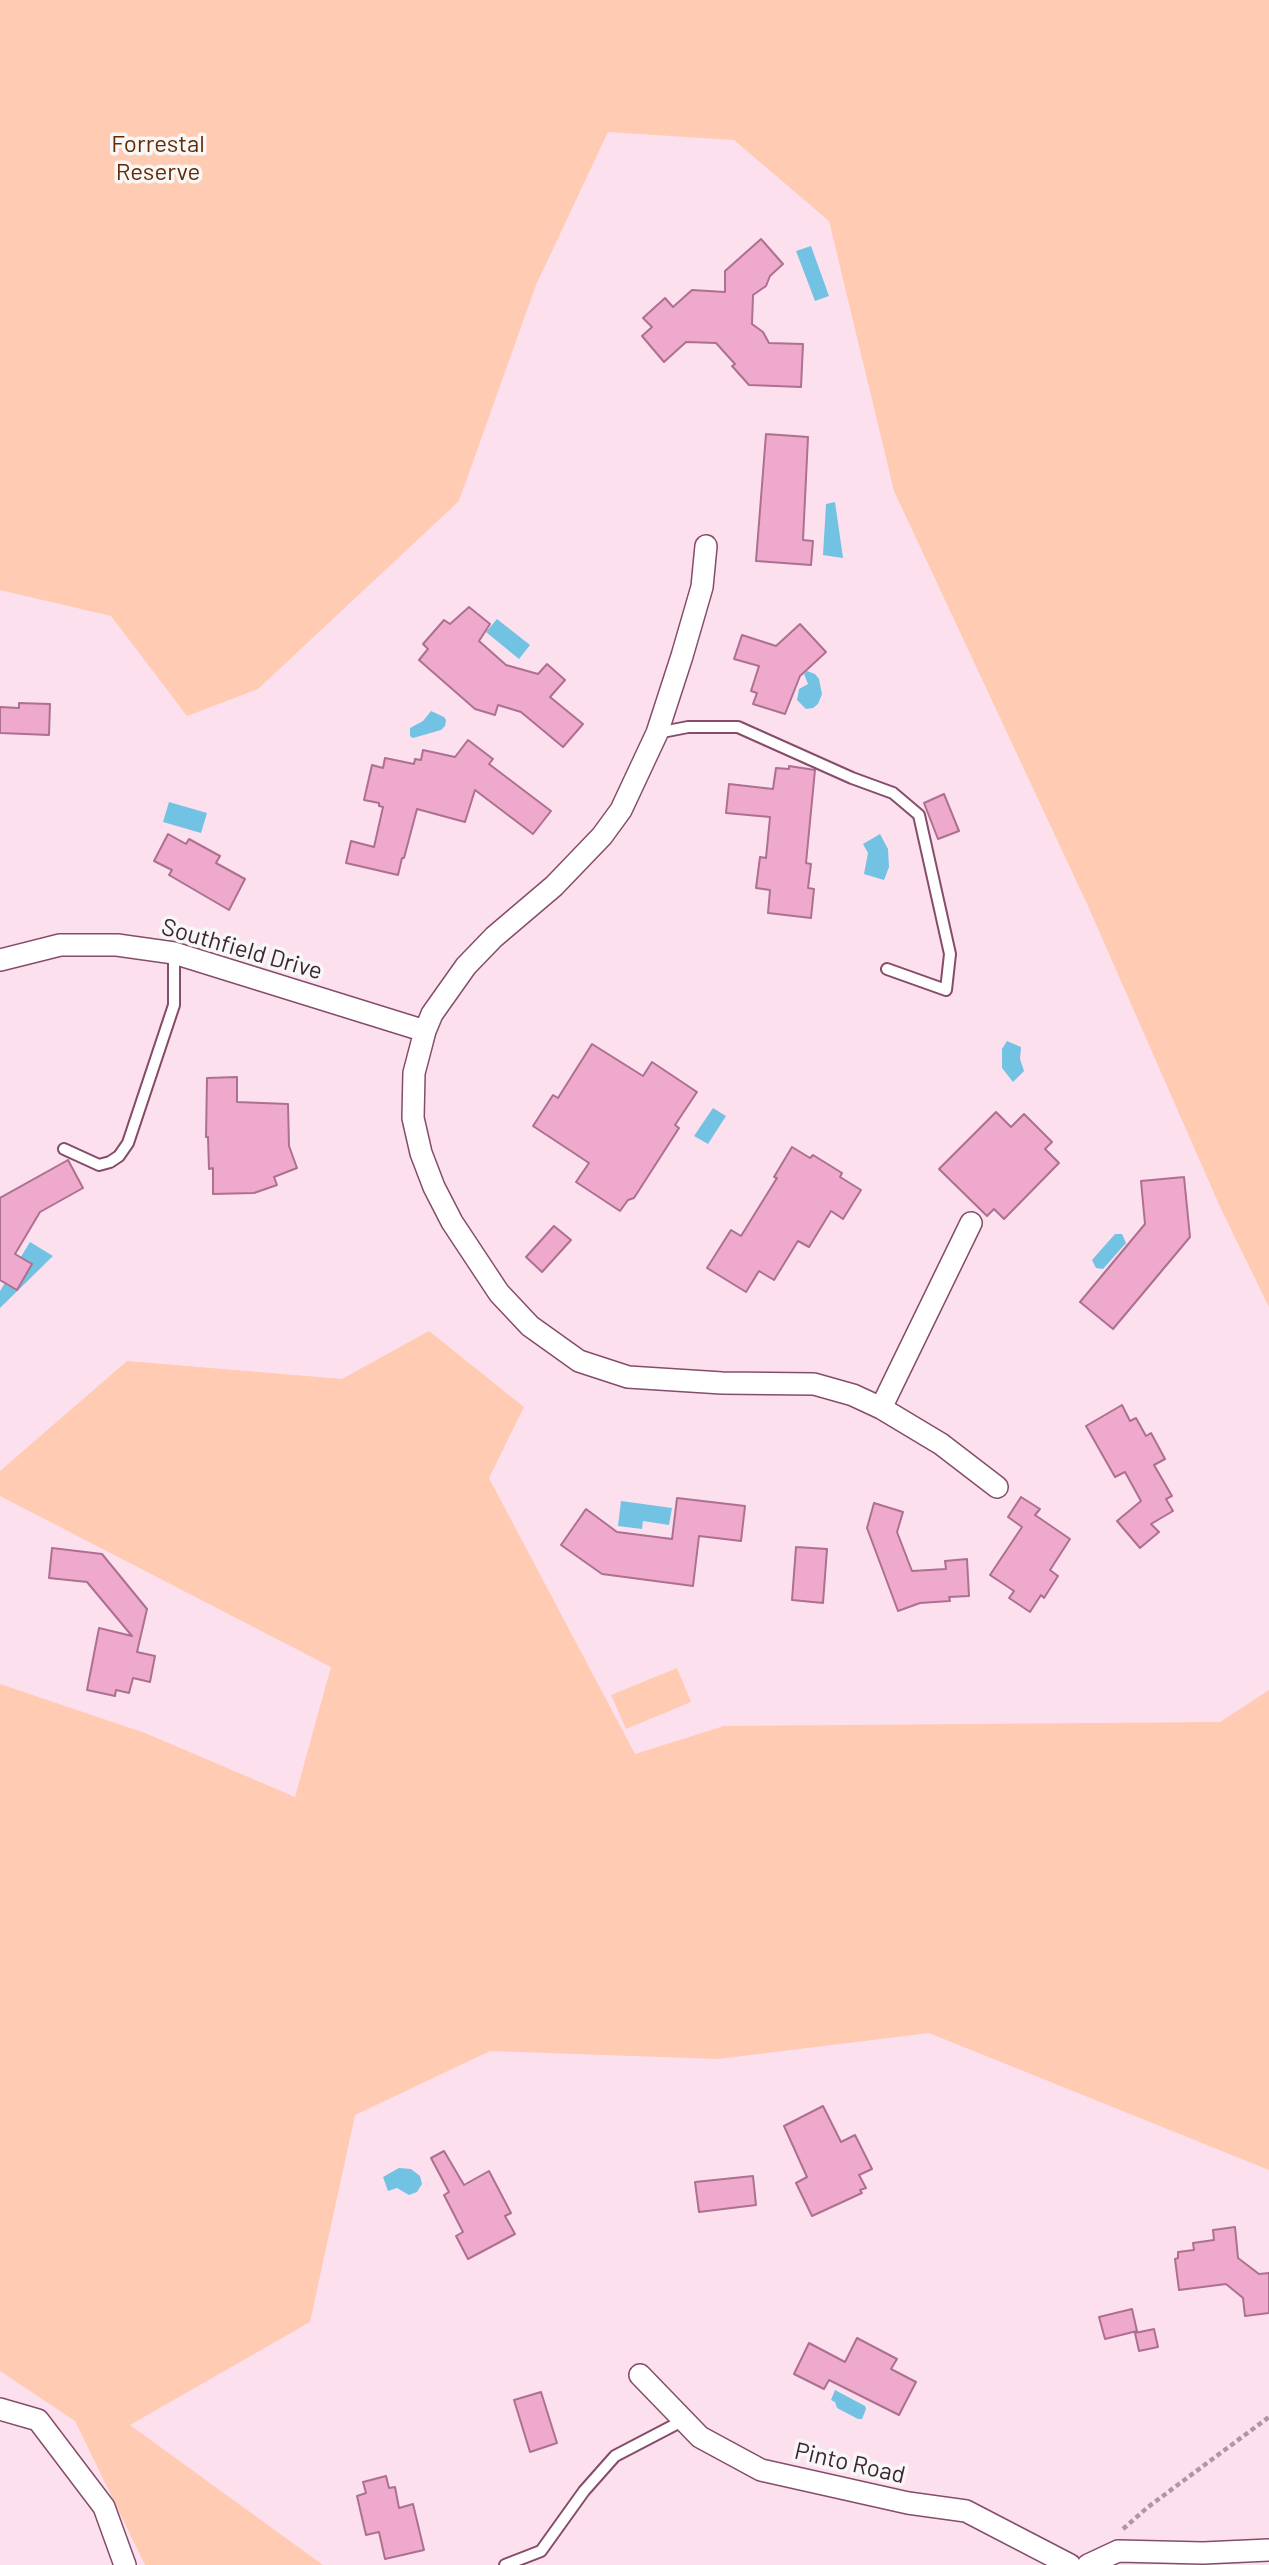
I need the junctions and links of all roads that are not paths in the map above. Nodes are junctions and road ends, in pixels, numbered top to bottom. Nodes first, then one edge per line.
1 (706, 546) dead end
2 (657, 733) junction
3 (174, 953) junction
4 (0, 960) edge
5 (887, 969) dead end
6 (425, 1031) junction
7 (64, 1149) dead end
8 (971, 1223) dead end
9 (881, 1408) junction
10 (997, 1487) dead end
11 (640, 2375) dead end
12 (0, 2409) edge
13 (684, 2420) junction
14 (1269, 2550) edge
15 (125, 2565) edge
16 (505, 2565) edge
17 (1070, 2565) edge
18 (1088, 2565) edge

1 - 2 street
2 - 5 lane
2 - 6 street
3 - 4 street, Southfield Drive
3 - 6 street, Southfield Drive
3 - 7 lane
6 - 9 street
8 - 9 street
9 - 10 street
11 - 13 street, Pinto Road
12 - 15 street
13 - 16 lane
13 - 17 street, Pinto Road
14 - 18 street

